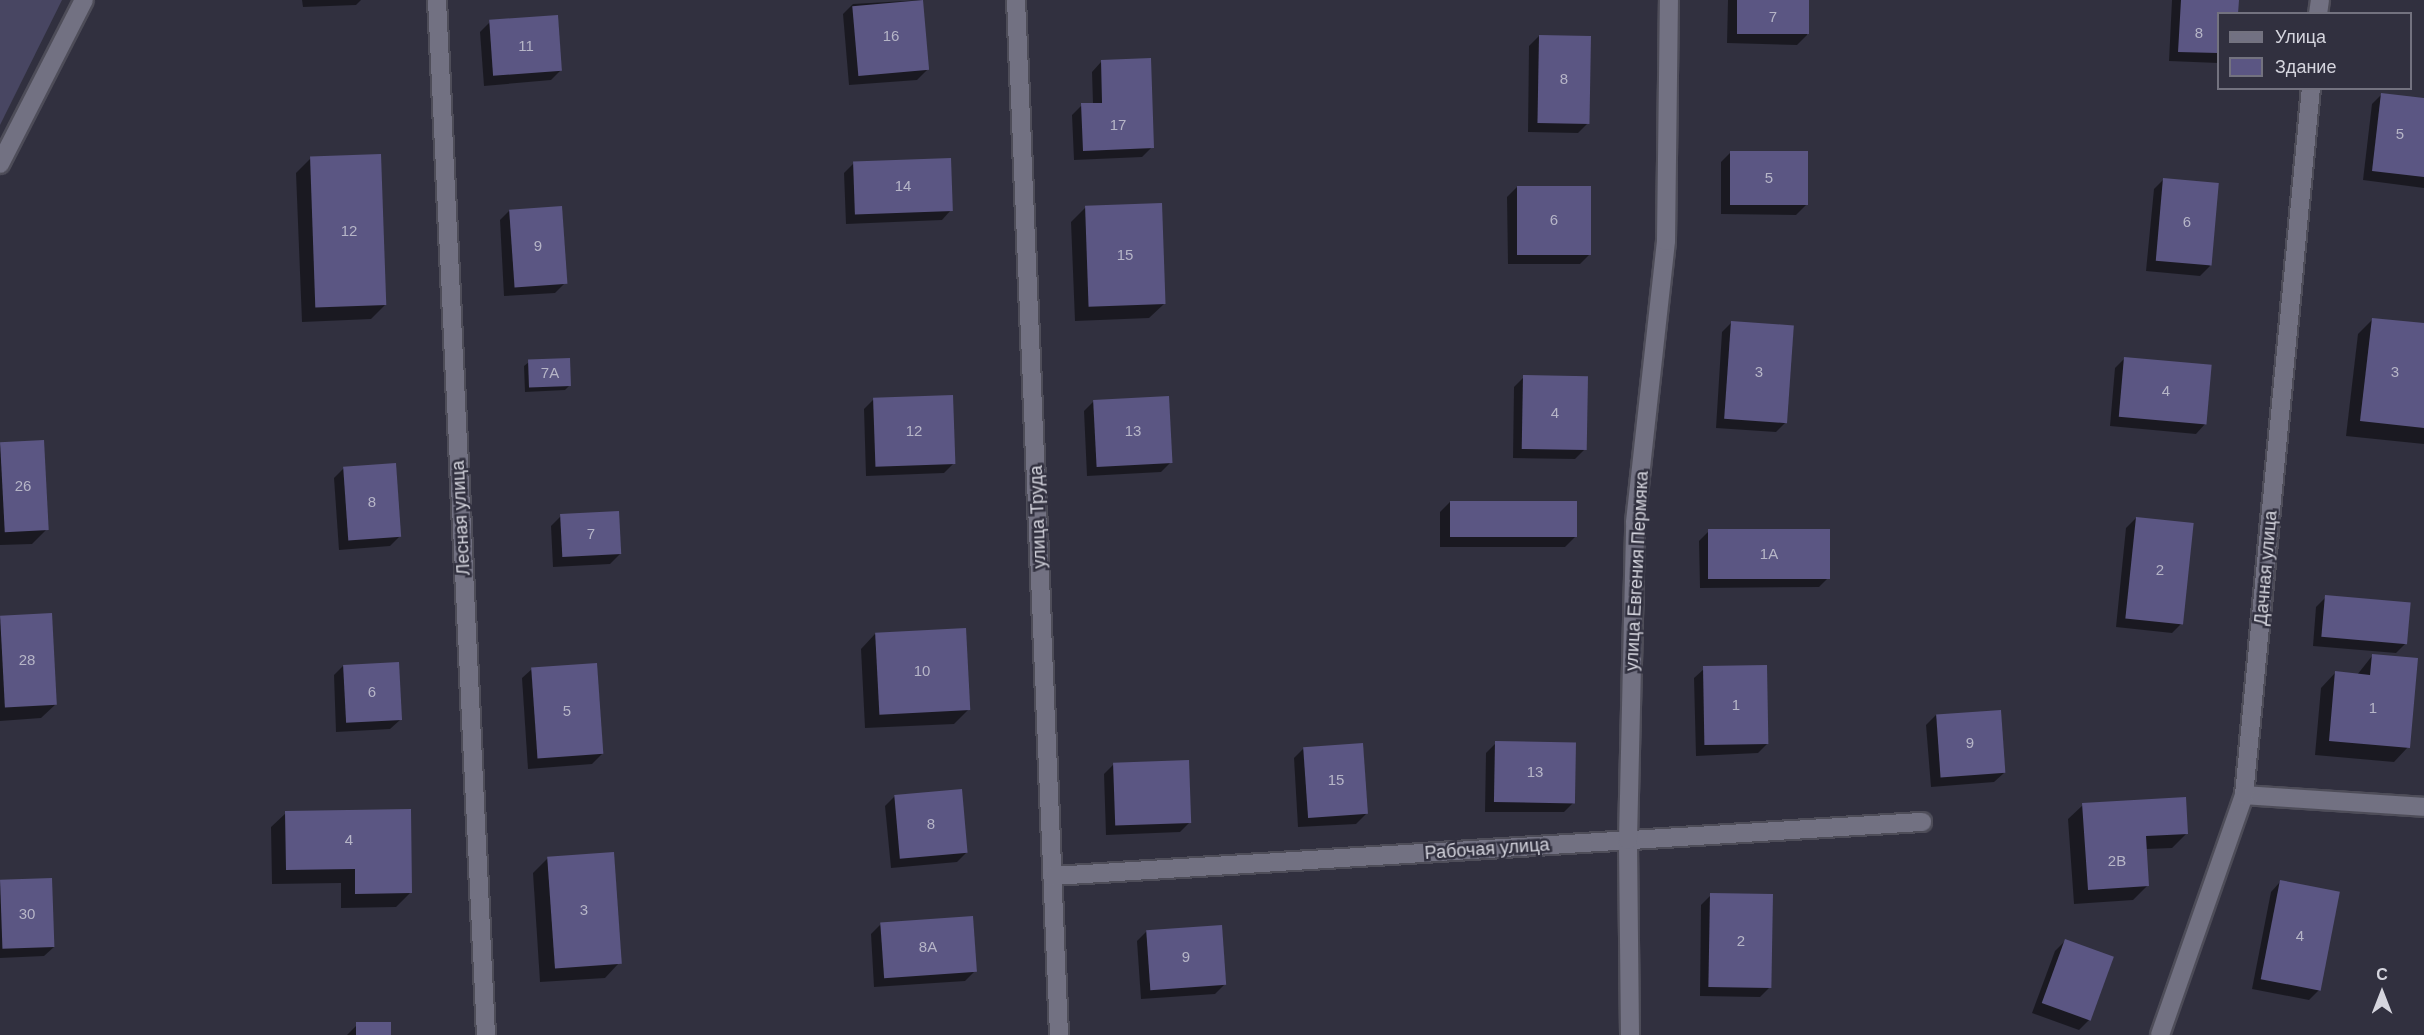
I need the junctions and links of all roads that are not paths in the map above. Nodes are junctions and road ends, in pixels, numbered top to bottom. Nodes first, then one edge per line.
1 (84, 0) edge
2 (436, 0) edge
3 (1016, 0) edge
4 (1669, 0) edge
5 (2311, 90) edge
6 (0, 164) edge
7 (2244, 795) junction
8 (2424, 807) edge
9 (1922, 822) dead end
10 (1628, 840) junction
11 (1053, 876) junction
12 (486, 1035) edge
13 (1059, 1035) edge
14 (1630, 1035) edge
15 (2160, 1035) edge

1 - 6 street
2 - 12 street, Лесная улица
3 - 11 street, улица Труда
4 - 10 street, улица Евгения Пермяка
5 - 7 street, Дачная улица
7 - 8 street
7 - 15 street, Дачная улица
9 - 10 street, Рабочая улица
10 - 11 street, Рабочая улица
10 - 14 street, улица Евгения Пермяка
11 - 13 street, улица Труда

